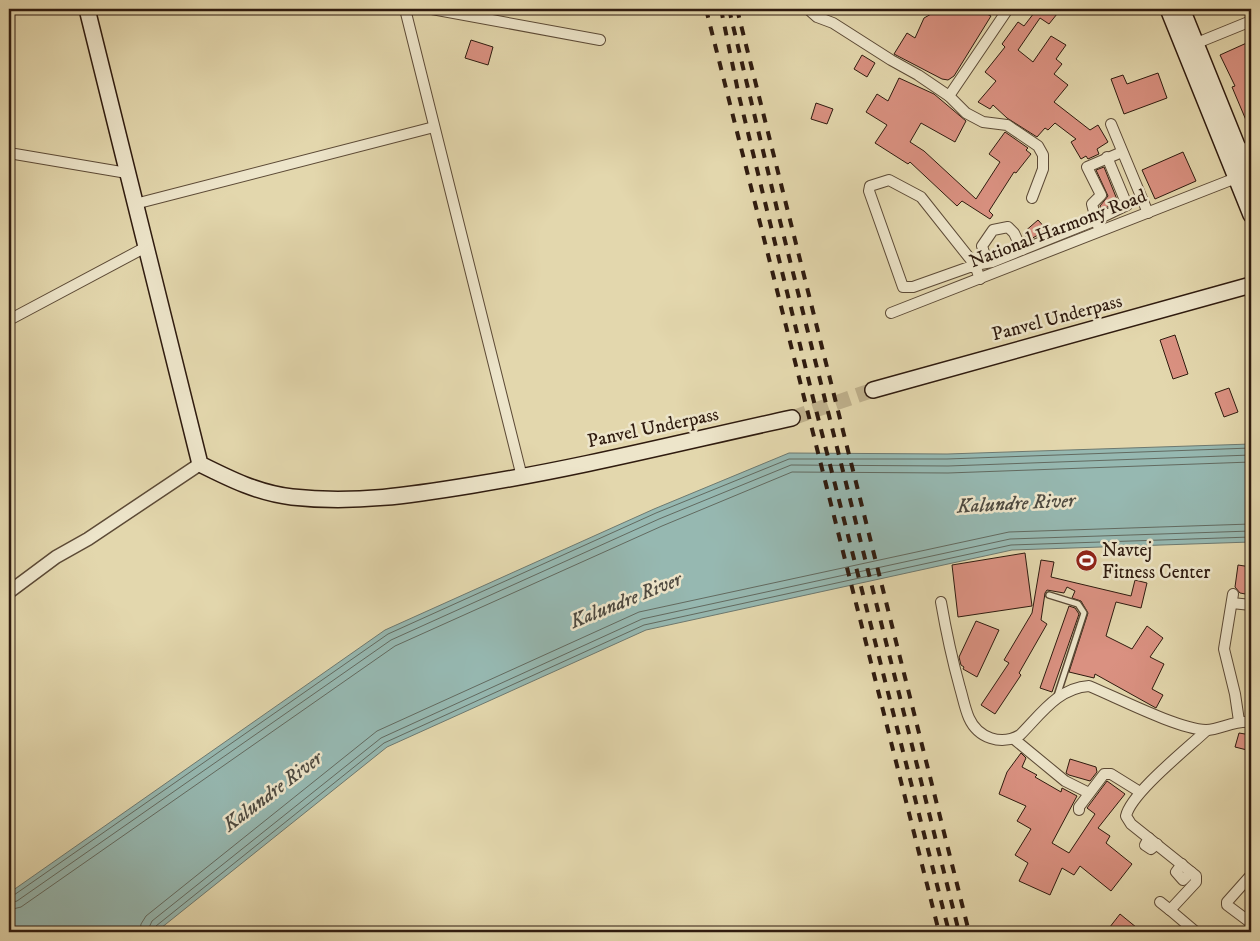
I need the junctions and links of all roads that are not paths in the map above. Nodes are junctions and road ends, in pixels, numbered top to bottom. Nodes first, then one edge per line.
1 (86, 9) edge
2 (405, 9) edge
3 (432, 9) edge
4 (808, 9) edge
5 (1008, 9) edge
6 (1168, 9) edge
7 (1182, 9) edge
8 (1251, 21) edge
9 (600, 40) dead end
10 (1190, 46) junction
11 (949, 96) junction
12 (1111, 124) dead end
13 (434, 127) junction
14 (1245, 149) edge
15 (1122, 152) junction
16 (9, 153) edge
17 (1107, 157) junction
18 (127, 172) junction
19 (1244, 179) edge
20 (1032, 198) dead end
21 (135, 204) junction
22 (1148, 213) junction
23 (1251, 215) edge
24 (1096, 220) junction
25 (1100, 231) junction
26 (146, 247) junction
27 (1022, 250) junction
28 (987, 262) junction
29 (975, 265) junction
30 (980, 279) junction
31 (1251, 285) edge
32 (913, 288) junction
33 (919, 303) junction
34 (892, 314) dead end
35 (9, 320) edge
36 (873, 390) tunnel mouth
37 (792, 418) tunnel mouth
38 (200, 464) junction
39 (522, 477) junction
40 (9, 592) edge
41 (1049, 595) dead end
42 (941, 602) dead end
43 (1251, 605) edge
44 (1057, 696) junction
45 (1239, 721) junction
46 (1251, 722) edge
47 (1207, 730) junction
48 (1014, 739) junction
49 (1140, 792) junction
50 (1089, 794) junction
51 (1079, 810) dead end
52 (1251, 875) edge
53 (1160, 902) dead end
54 (1251, 909) edge
55 (1170, 910) junction
56 (1248, 920) edge
57 (1196, 932) edge

1 - 18 main road
2 - 13 street
3 - 9 street
4 - 11 street
5 - 11 street
6 - 10 main road
7 - 10 main road
8 - 10 street
10 - 14 main road
10 - 19 main road
11 - 20 street
12 - 15 street
13 - 21 street
13 - 39 street
14 - 19 main road
15 - 17 street
15 - 22 street
16 - 18 street
17 - 24 street
17 - 24 street
18 - 21 main road
19 - 22 street, National Harmony Road
19 - 23 main road
21 - 26 main road
22 - 25 street, National Harmony Road
24 - 25 street
24 - 27 street
25 - 30 street, National Harmony Road
26 - 35 street
26 - 38 main road
27 - 28 street
27 - 28 street
28 - 29 street
29 - 30 street
29 - 32 street
29 - 32 street
30 - 33 street, National Harmony Road
31 - 36 main road, Panvel Underpass
32 - 33 street
33 - 34 street, National Harmony Road
37 - 39 main road, Panvel Underpass
38 - 39 main road, Panvel Underpass
38 - 40 street
41 - 44 lane
42 - 48 street
43 - 45 street
44 - 47 street
44 - 48 street
45 - 46 street
45 - 47 street
47 - 49 street
48 - 50 street
49 - 50 street
49 - 55 street
50 - 51 street
52 - 56 street
53 - 55 street
54 - 56 street
55 - 57 street

